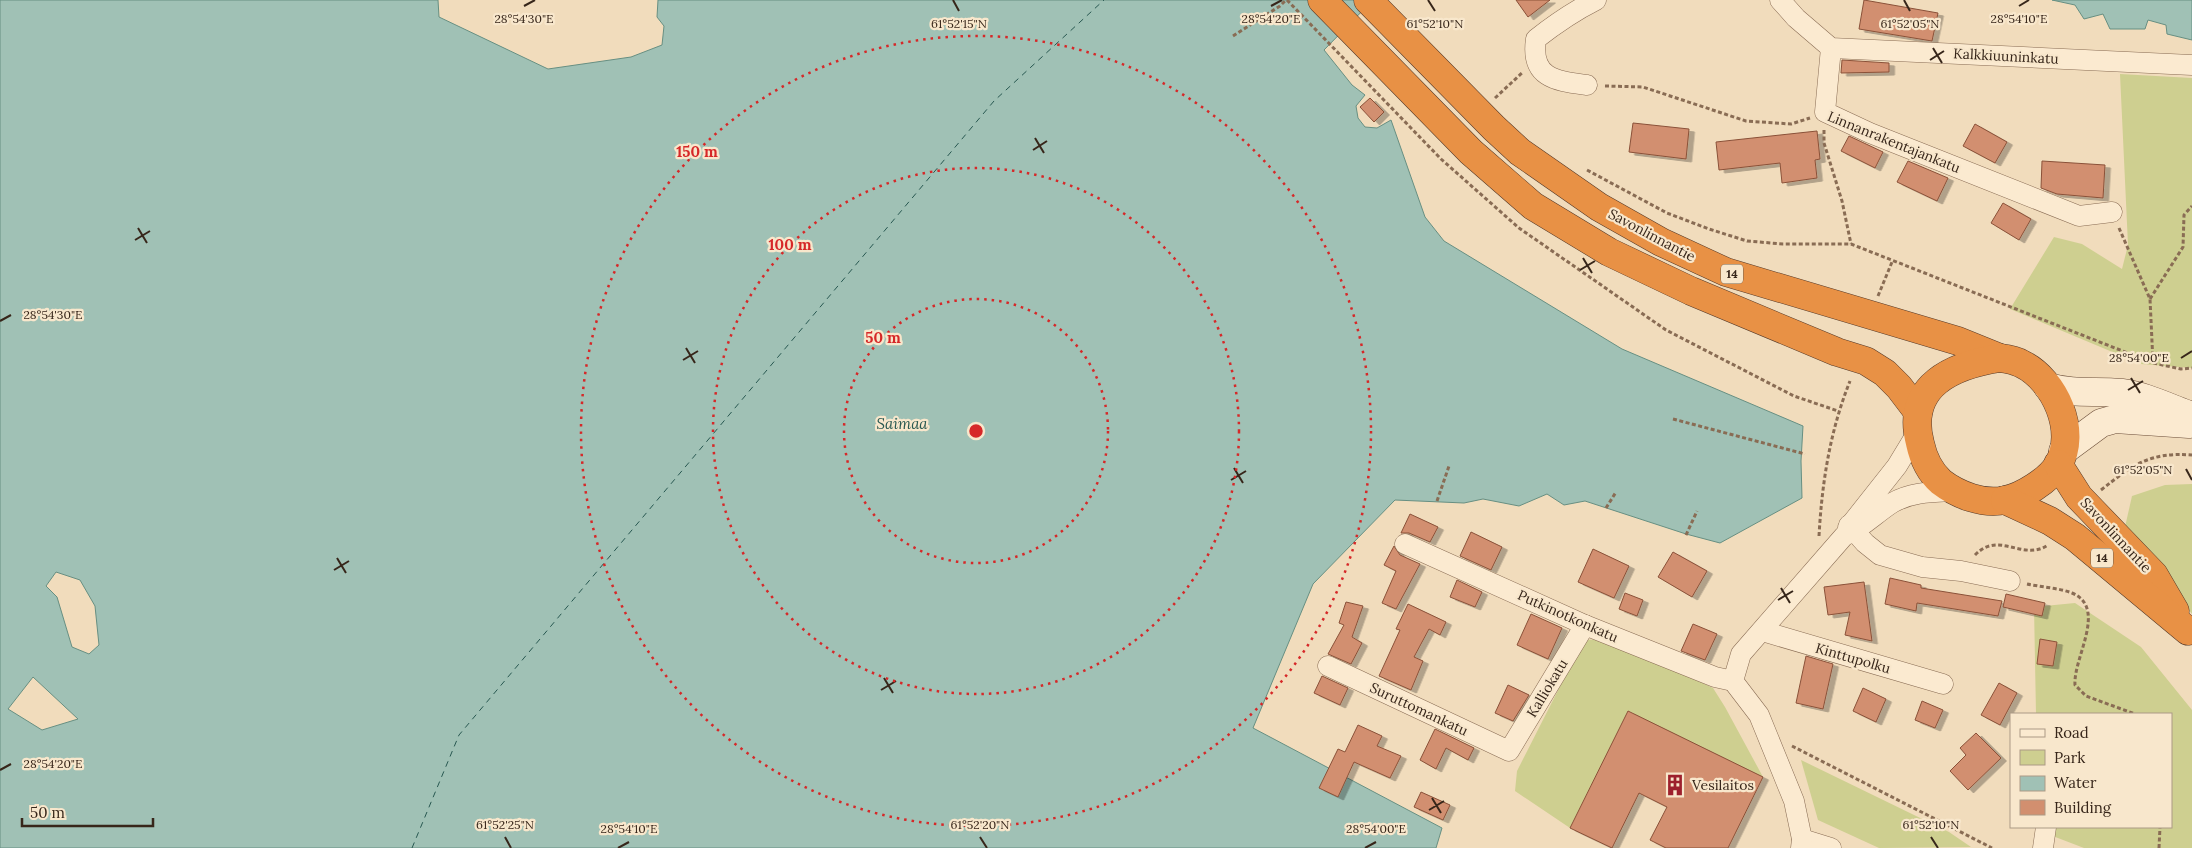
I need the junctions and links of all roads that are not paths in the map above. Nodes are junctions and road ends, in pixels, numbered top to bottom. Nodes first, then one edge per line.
1 (1322, 0) edge
2 (1368, 0) edge
3 (1596, 0) edge
4 (1780, 0) edge
5 (1831, 48) junction
6 (2192, 65) edge
7 (1587, 85) road end
8 (2112, 212) road end
9 (2000, 358) junction
10 (2048, 387) junction
11 (2192, 416) edge
12 (1917, 423) junction
13 (2192, 425) edge
14 (2061, 458) junction
15 (1953, 491) junction
16 (2005, 500) junction
17 (1841, 535) junction
18 (1405, 544) dead end
19 (2010, 581) road end
20 (1585, 624) junction
21 (1762, 631) junction
22 (2190, 635) edge
23 (1328, 666) dead end
24 (1732, 681) junction
25 (1943, 684) dead end
26 (1509, 751) joint
27 (2046, 828) edge
28 (1801, 843) edge
29 (1831, 848) edge
30 (2044, 848) edge

1 - 12 highway, 14
2 - 9 highway, Savonlinnantie / 14
3 - 7 street
4 - 5 street
5 - 6 street, Kalkkiuuninkatu
5 - 8 street, Linnanrakentajankatu
9 - 10 highway, 14
9 - 12 highway, 14
10 - 11 main road
10 - 14 highway, 14
12 - 15 highway, 14
12 - 17 street
13 - 14 main road
14 - 16 highway, 14
14 - 22 highway, Savonlinnantie / 14
15 - 16 highway, 14
15 - 17 street
16 - 22 highway, Savonlinnantie / 14
17 - 19 street
17 - 21 street
18 - 20 street, Putkinotkonkatu
20 - 24 street, Putkinotkonkatu
20 - 26 street, Kalliokatu
21 - 24 street
21 - 25 street, Kinttupolku
23 - 26 street, Suruttomankatu
24 - 28 street
27 - 30 street
28 - 29 street

